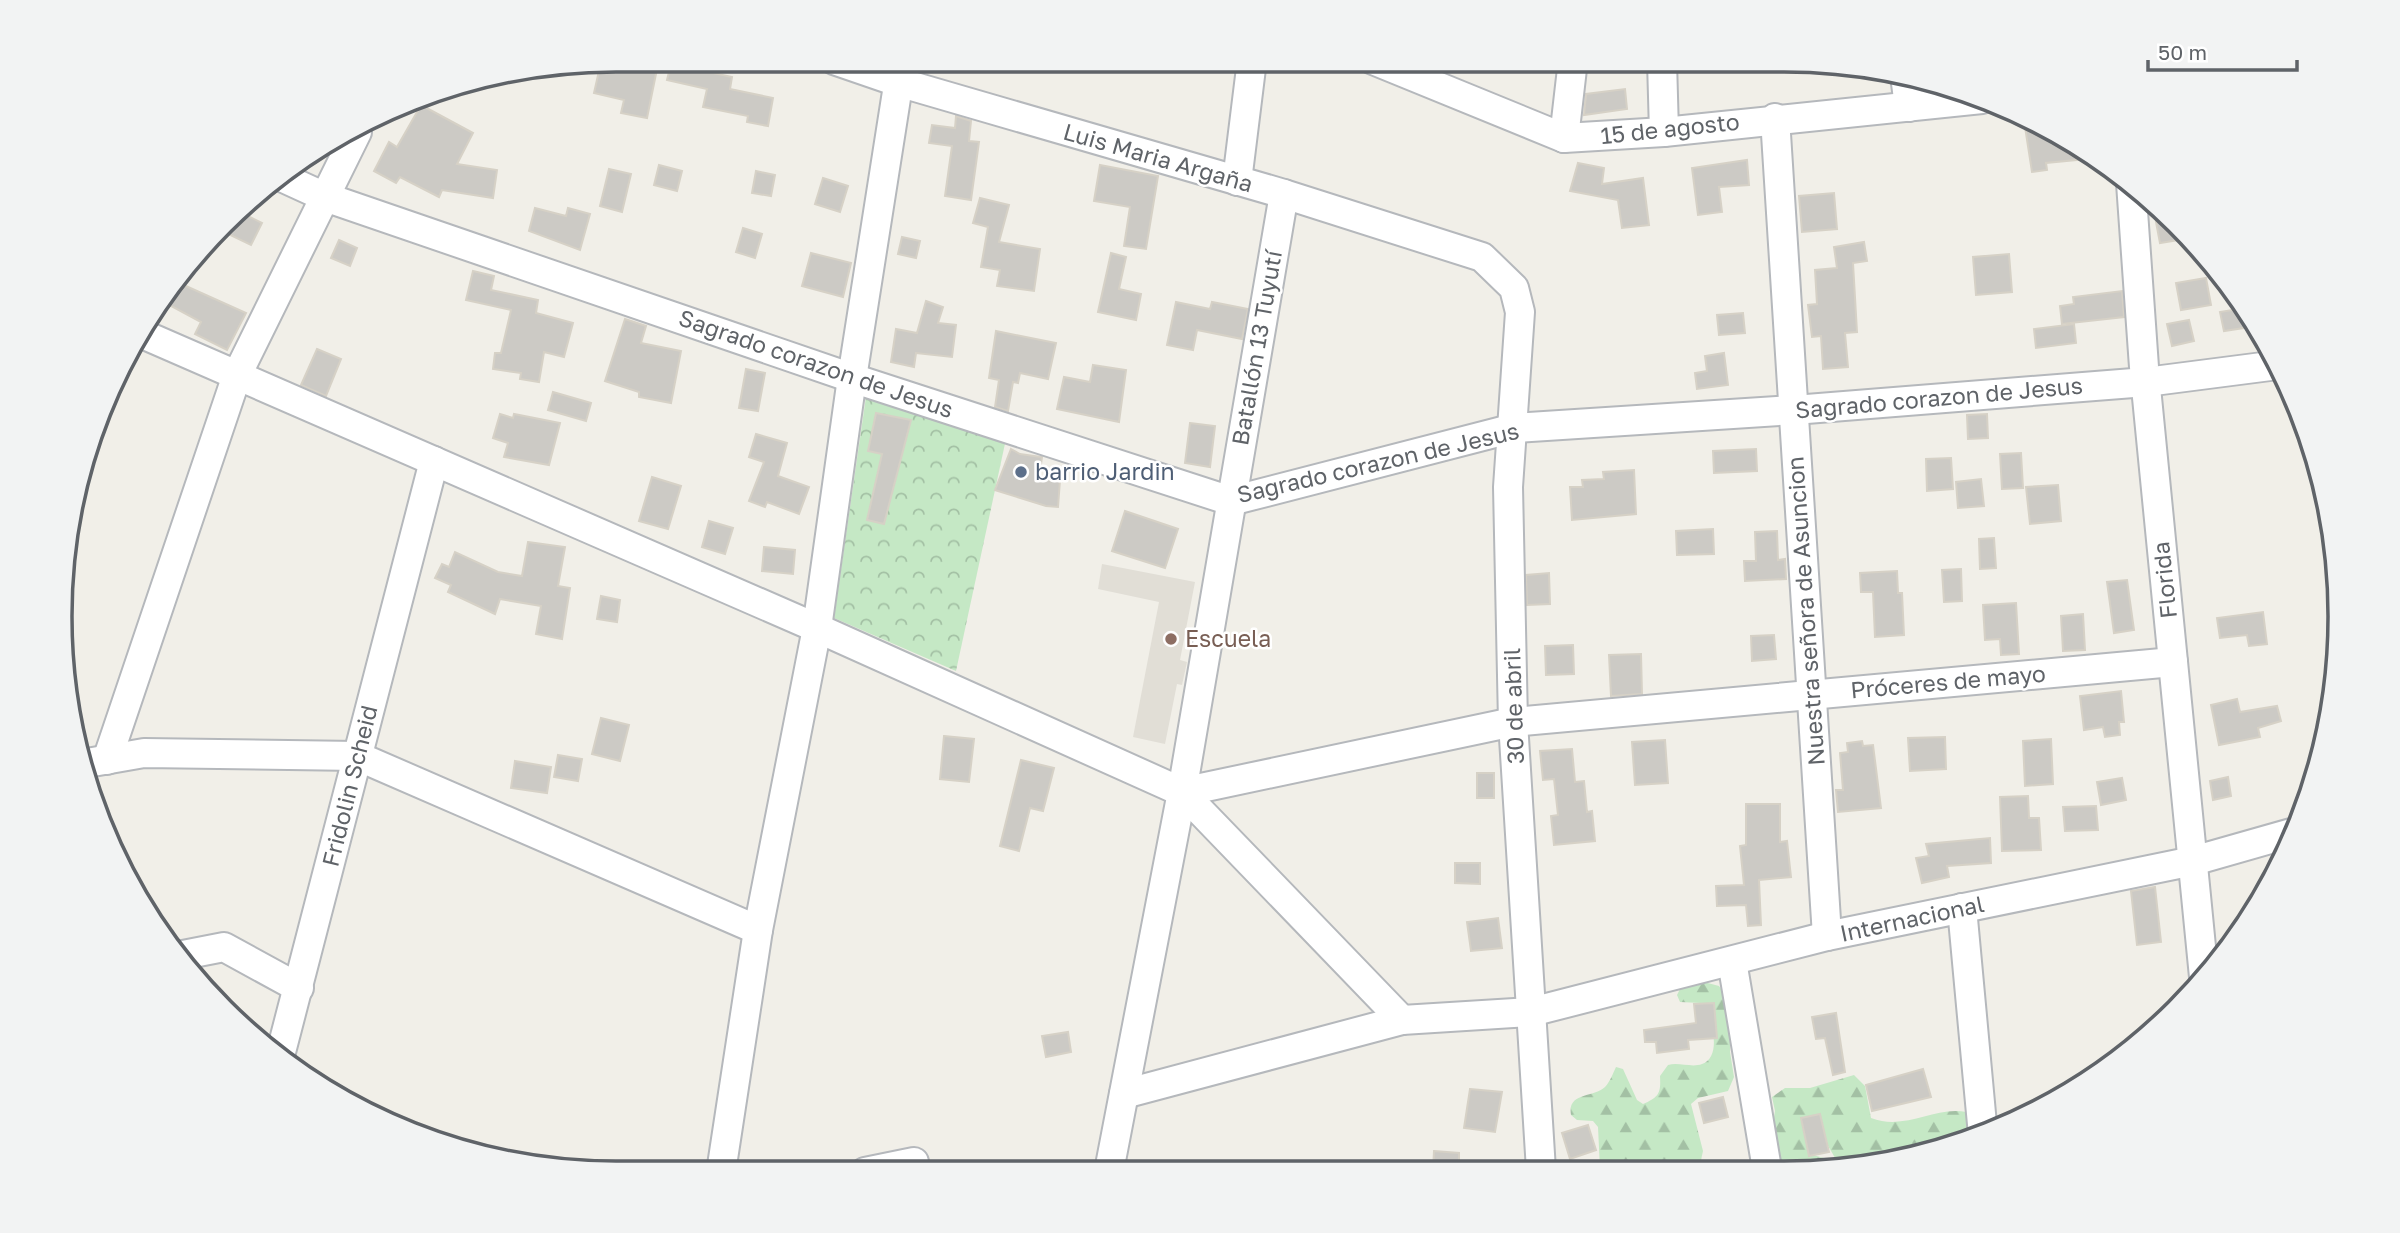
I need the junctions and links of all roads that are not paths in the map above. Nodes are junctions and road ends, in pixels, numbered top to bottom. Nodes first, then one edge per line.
1 (900, 72) edge
2 (903, 72) edge
3 (1251, 72) edge
4 (1402, 72) edge
5 (1572, 72) edge
6 (1662, 72) edge
7 (1906, 86) edge
8 (1960, 101) edge
9 (1909, 107) junction
10 (1775, 118) junction
11 (1664, 132) junction
12 (1564, 138) junction
13 (353, 140) edge
14 (290, 181) edge
15 (1237, 181) junction
16 (1284, 194) junction
17 (325, 197) junction
18 (2132, 198) edge
19 (1482, 257) joint
20 (149, 337) edge
21 (2267, 366) edge
22 (237, 375) junction
23 (852, 378) junction
24 (2146, 382) junction
25 (1794, 410) junction
26 (1514, 428) junction
27 (434, 461) junction
28 (1231, 501) junction
29 (817, 628) junction
30 (2173, 662) junction
31 (1811, 695) junction
32 (1513, 722) junction
33 (357, 756) junction
34 (97, 762) edge
35 (1182, 792) junction
36 (2282, 836) edge
37 (2193, 861) junction
38 (1962, 908) junction
39 (758, 930) junction
40 (1827, 936) junction
41 (189, 954) edge
42 (1732, 961) junction
43 (2203, 964) edge
44 (299, 988) junction
45 (1531, 1012) junction
46 (1402, 1020) junction
47 (282, 1047) edge
48 (1124, 1094) junction
49 (1982, 1124) edge
50 (723, 1161) edge
51 (1111, 1161) edge
52 (1540, 1161) edge
53 (1766, 1161) edge

1 - 23 street
2 - 15 street, Luis Maria Argaña
3 - 15 street
4 - 12 street, 15 de agosto
5 - 12 street
6 - 11 street
7 - 9 street
8 - 9 street, 15 de agosto
9 - 10 street, 15 de agosto
10 - 11 street, 15 de agosto
10 - 25 street, Nuestra señora de Asuncion
11 - 12 street, 15 de agosto
13 - 17 street
14 - 17 street, Sagrado corazon de Jesus
15 - 16 street, Luis Maria Argaña
16 - 19 street, Luis Maria Argaña
16 - 28 street, Batallón 13 Tuyutí
17 - 22 street
17 - 23 street, Sagrado corazon de Jesus
18 - 24 street, Florida
19 - 26 street, 30 de abril
20 - 22 street
21 - 24 street, Sagrado corazon de Jesus
22 - 27 street
22 - 34 street
23 - 28 street, Sagrado corazon de Jesus
23 - 29 street
24 - 25 street, Sagrado corazon de Jesus
24 - 30 street, Florida
25 - 26 street, Sagrado corazon de Jesus
25 - 31 street, Nuestra señora de Asuncion
26 - 28 street, Sagrado corazon de Jesus
26 - 32 street, 30 de abril
27 - 29 street
27 - 33 street, Fridolin Scheid
28 - 35 street, Batallón 13 Tuyutí
29 - 35 street
29 - 39 street
30 - 31 street, Próceres de mayo
30 - 37 street, Florida
31 - 32 street, Próceres de mayo
31 - 40 street, Nuestra señora de Asuncion
32 - 35 street, Próceres de mayo
32 - 45 street, 30 de abril
33 - 34 street
33 - 39 street
33 - 44 street, Fridolin Scheid
35 - 46 street
35 - 48 street, Batallón 13 Tuyutí
36 - 37 street, Internacional
37 - 38 street, Internacional
37 - 43 street, Florida
38 - 40 street, Internacional
38 - 49 street
39 - 50 street
40 - 42 street, Internacional
41 - 44 street
42 - 45 street, Internacional
42 - 53 street
44 - 47 street, Fridolin Scheid
45 - 46 street, Internacional
45 - 52 street, 30 de abril
46 - 48 street, Internacional
48 - 51 street, Batallón 13 Tuyutí

